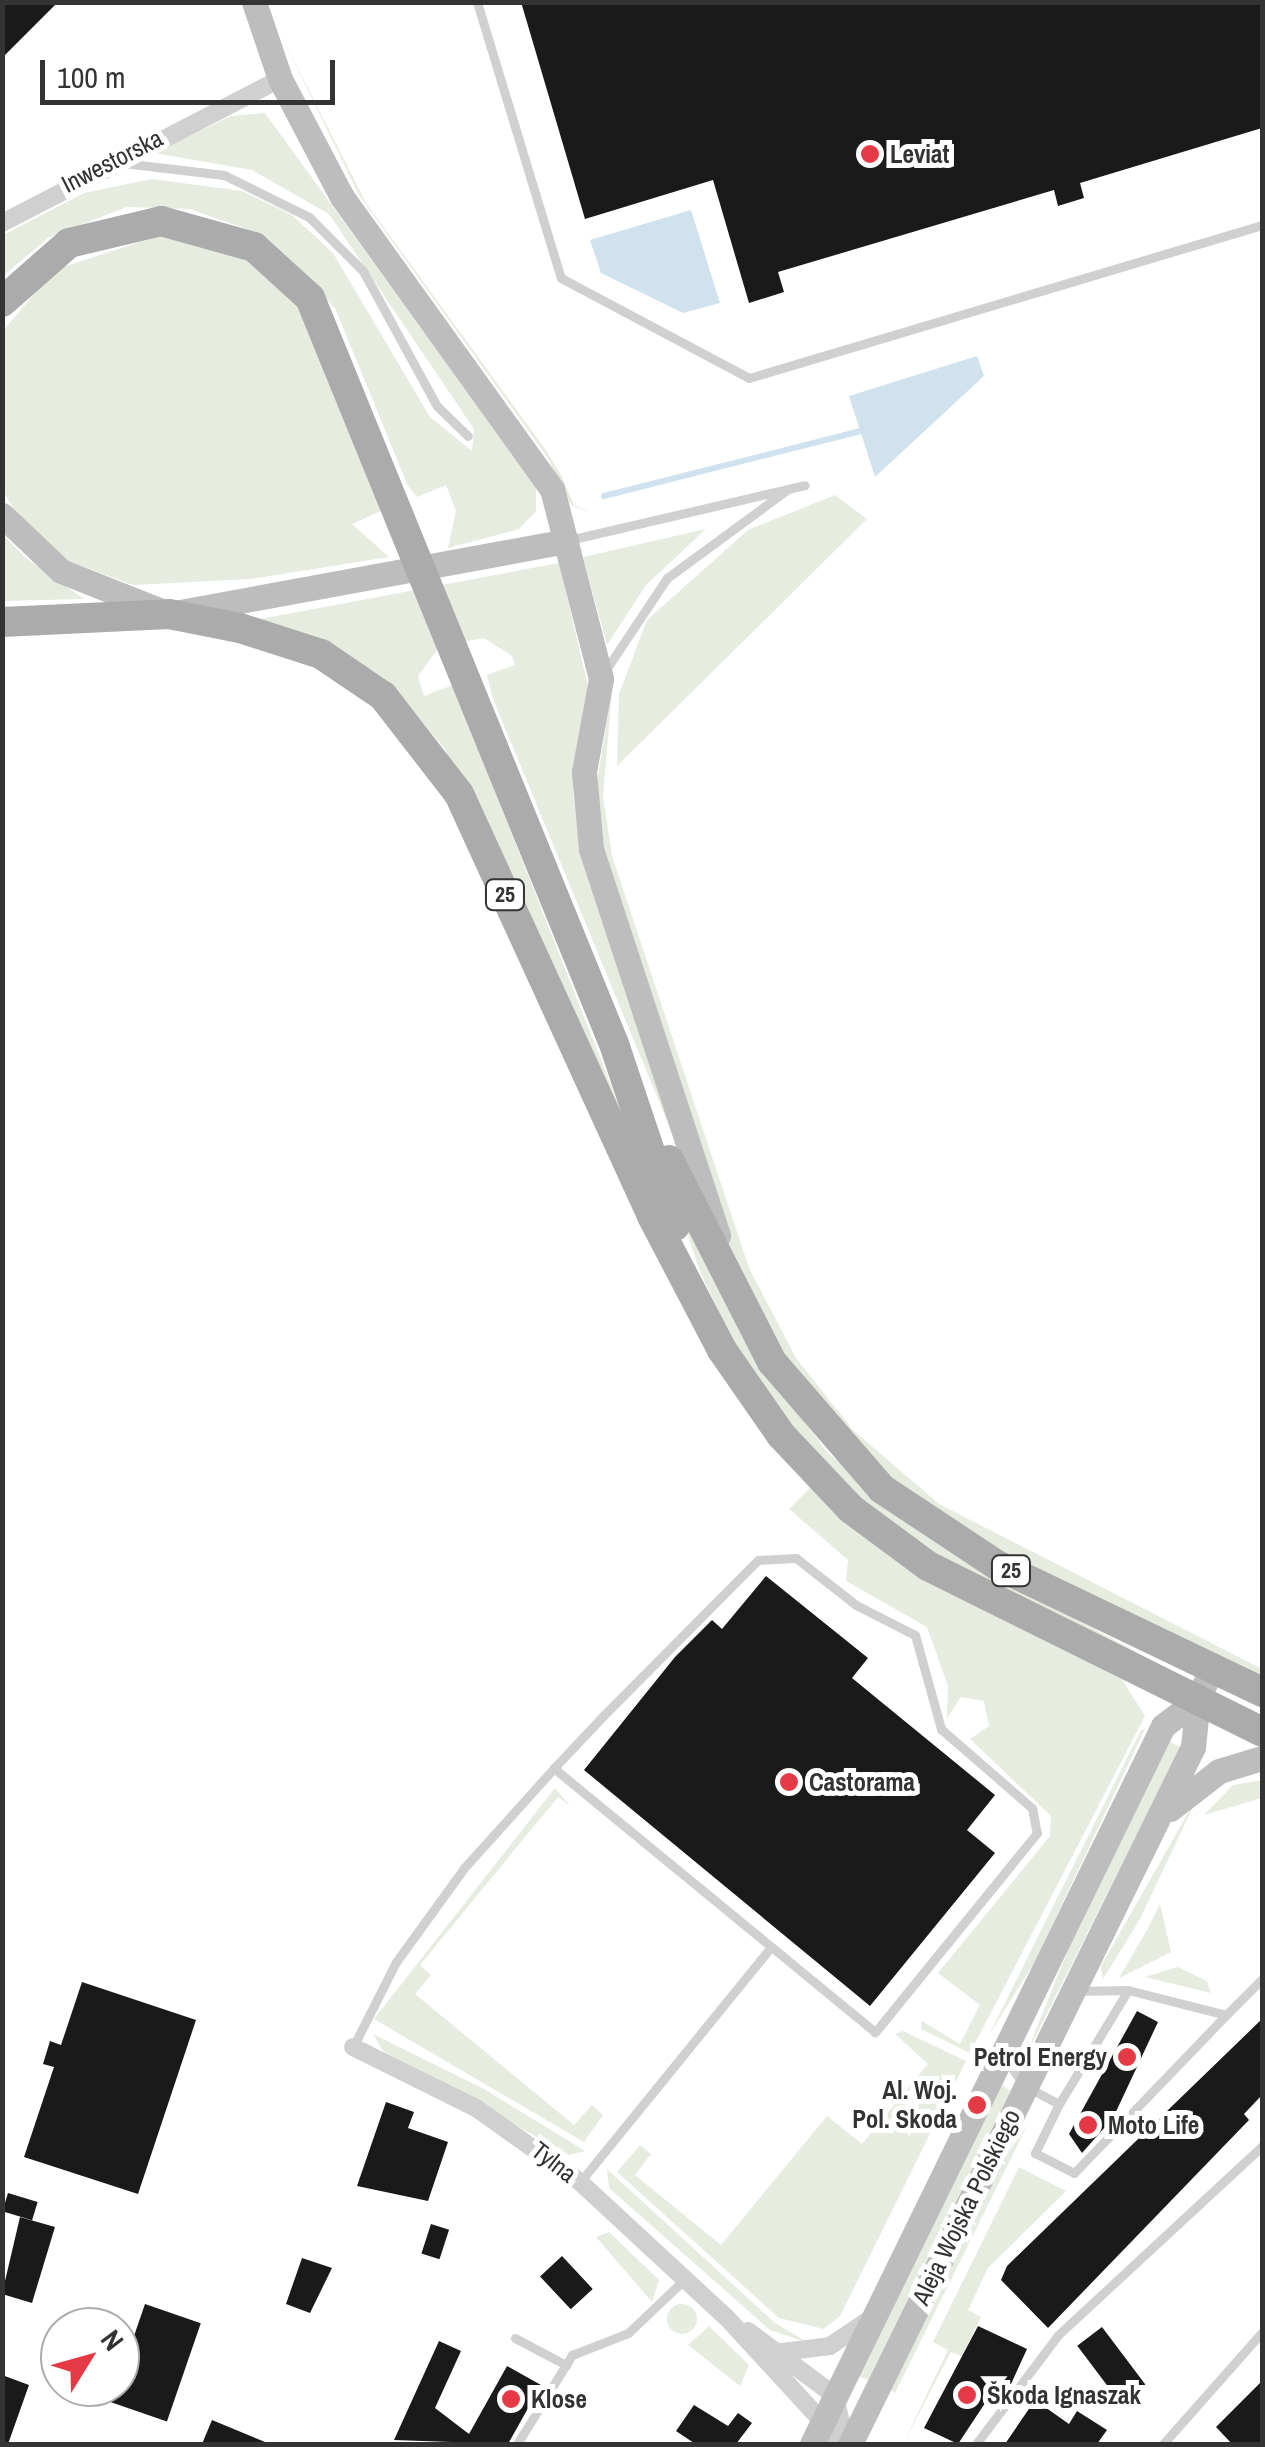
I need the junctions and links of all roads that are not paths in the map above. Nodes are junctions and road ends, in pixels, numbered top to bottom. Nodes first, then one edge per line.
1 (254, 2) edge
2 (478, 2) edge
3 (280, 79) junction
4 (115, 159) junction
5 (2, 223) edge
6 (1262, 224) edge
7 (2, 302) edge
8 (468, 436) dead end
9 (805, 484) dead end
10 (788, 489) junction
11 (2, 514) edge
12 (566, 541) junction
13 (169, 614) junction
14 (2, 622) edge
15 (601, 679) junction
16 (614, 1044) junction
17 (740, 1308) junction
18 (706, 1319) junction
19 (1212, 1668) junction
20 (1262, 1692) edge
21 (1198, 1699) junction
22 (1262, 1732) edge
23 (1262, 1758) edge
24 (554, 1768) junction
25 (1156, 1823) junction
26 (771, 1946) junction
27 (1262, 1979) edge
28 (1128, 1990) junction
29 (1072, 1991) junction
30 (1226, 2015) junction
31 (353, 2048) joint
32 (1002, 2054) junction
33 (1025, 2086) junction
34 (1060, 2104) junction
35 (1262, 2146) edge
36 (580, 2182) junction
37 (685, 2279) junction
38 (727, 2318) junction
39 (871, 2318) junction
40 (1262, 2332) edge
41 (516, 2338) dead end
42 (782, 2352) junction
43 (566, 2365) junction
44 (834, 2395) junction
45 (817, 2433) edge
46 (517, 2444) edge
47 (847, 2444) edge
48 (976, 2444) edge
49 (1163, 2444) edge

1 - 3 street
2 - 6 lane
3 - 4 street, Inwestorska
3 - 12 street
4 - 5 street, Inwestorska
4 - 8 lane
7 - 16 main road, 25
9 - 10 lane
10 - 12 lane
10 - 15 lane
11 - 13 street
12 - 13 street
12 - 15 street
13 - 14 main road, 25
13 - 18 main road, 25
15 - 17 street
16 - 17 main road, 25
16 - 18 main road
17 - 19 main road, 25
18 - 21 main road, 25
19 - 20 main road, 25
19 - 21 street
21 - 22 main road, 25
21 - 25 street, Aleja Wojska Polskiego
21 - 32 street, Aleja Wojska Polskiego
23 - 25 street
24 - 26 lane
24 - 26 lane
24 - 31 lane
25 - 29 street, Aleja Wojska Polskiego
26 - 36 lane
27 - 30 lane
28 - 29 lane
28 - 30 lane
28 - 34 lane
29 - 33 street, Aleja Wojska Polskiego
30 - 34 lane
31 - 36 street, Tylna
32 - 33 lane
32 - 39 street, Aleja Wojska Polskiego
33 - 34 lane
33 - 47 street, Aleja Wojska Polskiego
35 - 48 lane
36 - 37 street, Tylna
37 - 38 street, Tylna
37 - 43 lane
38 - 42 street, Tylna
38 - 45 street, Tylna
39 - 42 street
39 - 44 street, Aleja Wojska Polskiego
40 - 49 lane
41 - 43 lane
42 - 44 street, Tylna
43 - 46 lane
44 - 45 street, Aleja Wojska Polskiego
44 - 47 street
45 - 47 street, Tylna

